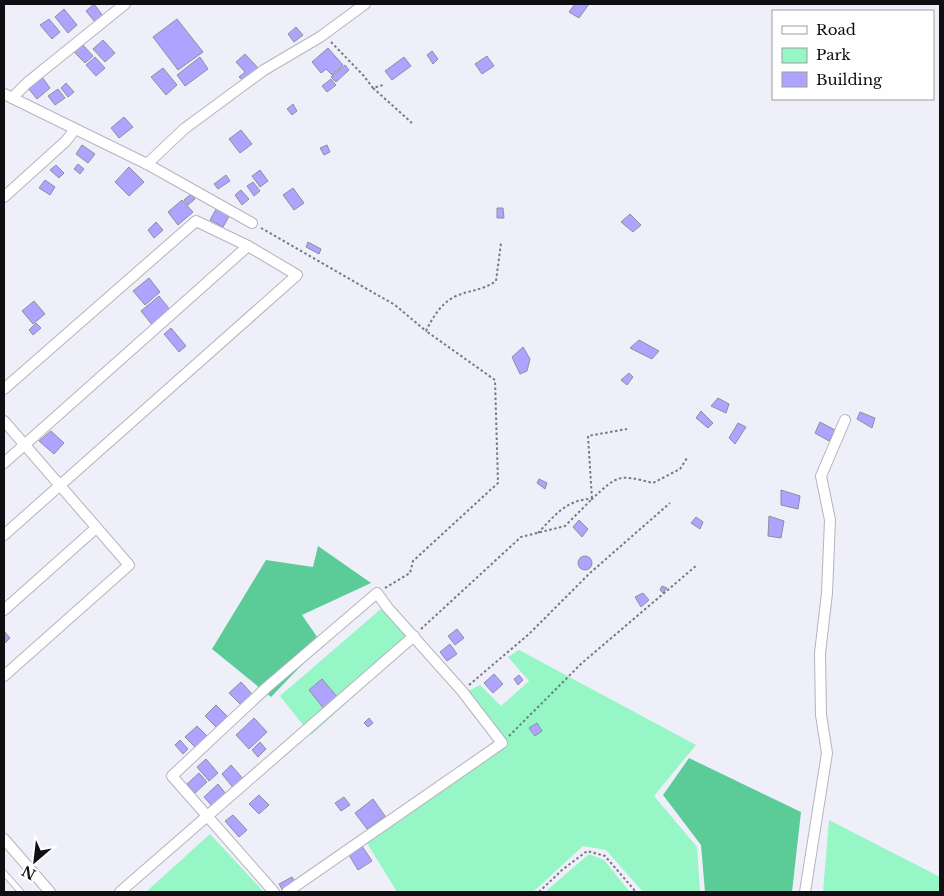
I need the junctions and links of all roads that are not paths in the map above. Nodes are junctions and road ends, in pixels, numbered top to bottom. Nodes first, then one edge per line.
1 (125, 4) edge
2 (365, 4) edge
3 (8, 96) edge
4 (75, 129) junction
5 (147, 164) junction
6 (4, 197) edge
7 (252, 223) road end
8 (248, 246) junction
9 (4, 389) edge
10 (845, 420) dead end
11 (4, 421) edge
12 (25, 445) junction
13 (4, 463) edge
14 (60, 485) junction
15 (96, 528) junction
16 (4, 535) edge
17 (4, 610) edge
18 (414, 636) junction
19 (4, 676) edge
20 (207, 817) junction
21 (4, 839) edge
22 (4, 873) edge
23 (21, 892) edge
24 (50, 892) edge
25 (120, 892) edge
26 (274, 892) edge
27 (287, 892) edge
28 (805, 892) edge

1 - 3 street
2 - 5 street
3 - 4 street
4 - 5 street
4 - 6 street
5 - 7 street
8 - 9 street
8 - 12 street
8 - 14 street
10 - 28 street
11 - 12 street
12 - 13 street
12 - 14 street
14 - 15 street
14 - 16 street
15 - 17 street
15 - 19 street
18 - 20 street
18 - 20 street
18 - 27 street
20 - 25 street
20 - 26 street
21 - 24 street
22 - 23 lane

